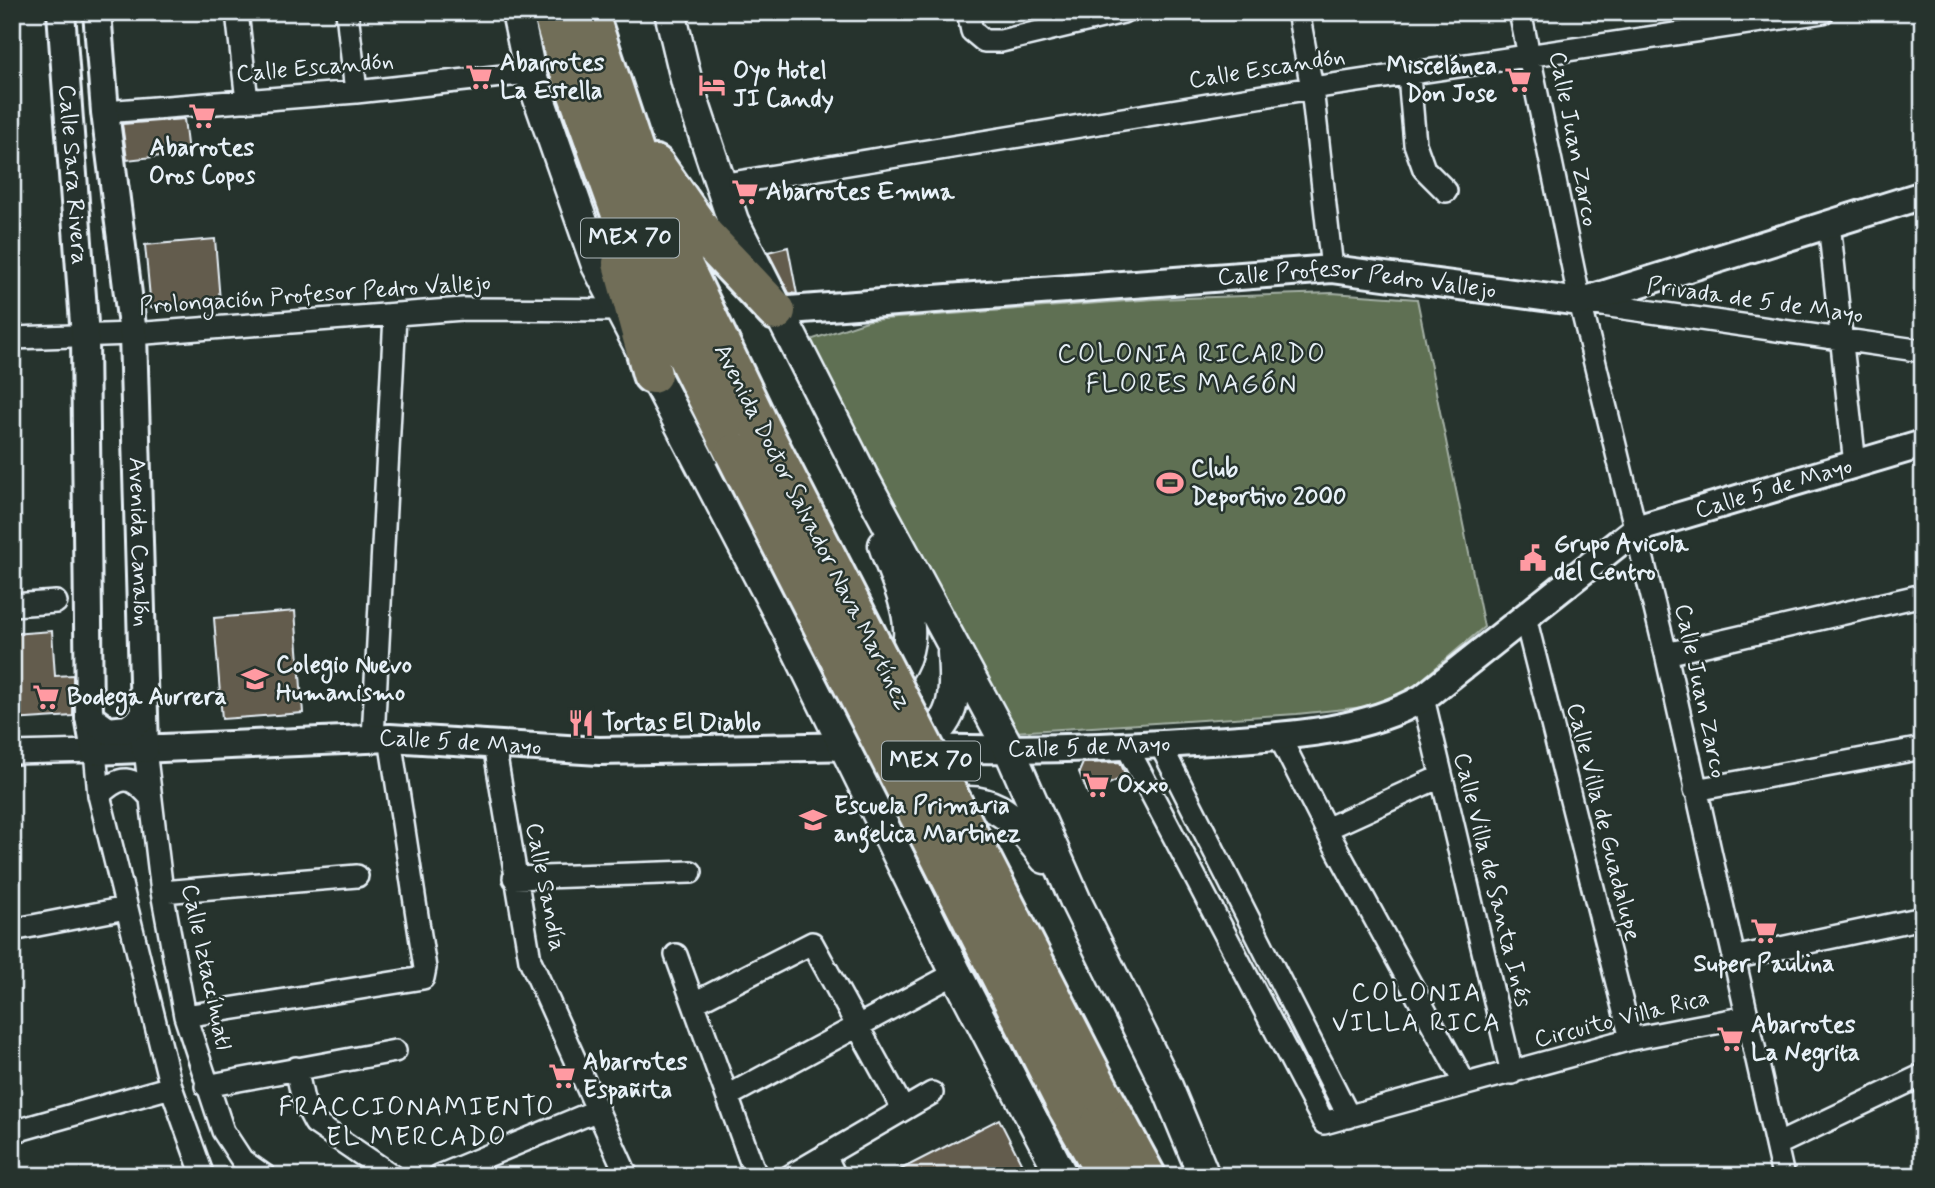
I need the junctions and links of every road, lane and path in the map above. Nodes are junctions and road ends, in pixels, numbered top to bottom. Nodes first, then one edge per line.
1 (61, 12) edge
2 (97, 12) edge
3 (237, 12) edge
4 (347, 12) edge
5 (516, 12) edge
6 (552, 12) edge
7 (588, 12) edge
8 (670, 12) edge
9 (968, 12) edge
10 (1123, 12) edge
11 (1298, 12) edge
12 (1520, 12) edge
13 (1823, 12) edge
14 (1530, 57) junction
15 (569, 69) junction
16 (607, 71) junction
17 (530, 73) junction
18 (1409, 76) junction
19 (1312, 88) junction
20 (356, 92) junction
21 (247, 101) junction
22 (105, 112) junction
23 (720, 185) junction
24 (1446, 191) dead end
25 (1923, 195) edge
26 (1829, 223) junction
27 (1332, 269) junction
28 (1580, 302) junction
29 (622, 310) junction
30 (776, 311) junction
31 (395, 316) junction
32 (133, 334) junction
33 (85, 337) junction
34 (12, 338) edge
35 (1841, 341) junction
36 (1923, 351) edge
37 (652, 374) junction
38 (747, 440) junction
39 (1923, 444) edge
40 (1855, 465) junction
41 (862, 476) junction
42 (1636, 529) junction
43 (1923, 595) edge
44 (56, 602) dead end
45 (12, 605) edge
46 (1525, 617) junction
47 (789, 633) junction
48 (952, 642) junction
49 (1666, 654) junction
50 (1423, 698) junction
51 (89, 717) junction
52 (144, 717) junction
53 (1279, 736) junction
54 (382, 738) junction
55 (1160, 744) junction
56 (494, 745) junction
57 (844, 746) junction
58 (1127, 747) junction
59 (921, 748) junction
60 (1923, 748) edge
61 (145, 749) junction
62 (1009, 749) junction
63 (95, 751) junction
64 (12, 753) edge
65 (1440, 777) junction
66 (1695, 790) junction
67 (100, 795) junction
68 (151, 798) junction
69 (884, 827) junction
70 (1326, 829) junction
71 (691, 872) dead end
72 (357, 876) dead end
73 (514, 878) junction
74 (162, 892) junction
75 (920, 900) junction
76 (1077, 904) junction
77 (126, 908) junction
78 (1923, 918) edge
79 (12, 930) edge
80 (1254, 931) junction
81 (1231, 943) junction
82 (676, 955) dead end
83 (1733, 958) junction
84 (956, 972) junction
85 (694, 1003) junction
86 (185, 1016) junction
87 (1747, 1017) junction
88 (857, 1026) junction
89 (1631, 1040) junction
90 (395, 1051) dead end
91 (296, 1068) junction
92 (1512, 1073) junction
93 (1923, 1075) edge
94 (1166, 1084) junction
95 (1465, 1084) junction
96 (206, 1086) junction
97 (171, 1087) junction
98 (932, 1093) dead end
99 (728, 1096) junction
100 (1085, 1100) junction
101 (904, 1109) junction
102 (598, 1110) junction
103 (1349, 1118) junction
104 (12, 1132) edge
105 (1776, 1145) junction
106 (825, 1155) junction
107 (203, 1176) edge
108 (265, 1176) edge
109 (393, 1176) edge
110 (439, 1176) edge
111 (627, 1176) edge
112 (757, 1176) edge
113 (790, 1176) edge
114 (835, 1176) edge
115 (1062, 1176) edge
116 (1107, 1176) edge
117 (1146, 1176) edge
118 (1204, 1176) edge
119 (1225, 1176) edge
120 (1783, 1176) edge

1 - 33 street, Calle Sara Rivera
2 - 22 street, Calle Sara Rivera
3 - 21 street
4 - 20 street
5 - 17 main road
6 - 15 highway, Avenida Doctor Salvador Nava Martínez / MEX 70
7 - 16 highway, Avenida Doctor Salvador Nava Martínez / MEX 70
8 - 23 main road
9 - 10 street
11 - 19 street
12 - 14 street, Calle Juan Zarco
13 - 14 street, Calle Escandón
14 - 18 street, Calle Escandón
14 - 28 street, Calle Juan Zarco
15 - 37 highway
15 - 38 highway, Avenida Doctor Salvador Nava Martínez / MEX 70
16 - 30 highway
16 - 38 highway, Avenida Doctor Salvador Nava Martínez / MEX 70
17 - 20 street, Calle Escandón
17 - 29 main road
18 - 19 street, Calle Escandón
18 - 24 street
19 - 23 street, Calle Escandón
19 - 27 street
20 - 21 street, Calle Escandón
21 - 22 street, Calle Escandón
22 - 32 street, Calle Sara Rivera
23 - 30 main road
25 - 26 street, Calle Profesor Pedro Vallejo
26 - 28 street, Calle Profesor Pedro Vallejo
26 - 35 street
27 - 28 street, Calle Profesor Pedro Vallejo
27 - 30 street, Calle Profesor Pedro Vallejo
28 - 35 street, Privada de 5 de Mayo
28 - 42 street, Calle Juan Zarco
29 - 31 street, Prolongación Profesor Pedro Vallejo
29 - 37 main road
30 - 41 main road
31 - 32 street, Prolongación Profesor Pedro Vallejo
31 - 54 street
32 - 33 street, Prolongación Profesor Pedro Vallejo
32 - 52 street, Avenida Canalón
33 - 34 street, Prolongación Profesor Pedro Vallejo
33 - 51 street, Avenida Canalón
35 - 36 street, Privada de 5 de Mayo
35 - 40 street
37 - 47 main road
38 - 100 highway, Avenida Doctor Salvador Nava Martínez / MEX 70, bridge
39 - 40 street, Calle 5 de Mayo
40 - 42 street, Calle 5 de Mayo
41 - 47 main road
41 - 48 main road
42 - 46 street, Calle 5 de Mayo
42 - 49 street, Calle Juan Zarco
43 - 49 street
44 - 45 street
46 - 50 street, Calle 5 de Mayo
46 - 89 street, Calle Villa de Guadalupe
47 - 57 main road
48 - 59 main road
48 - 62 main road
49 - 66 street, Calle Juan Zarco
50 - 53 street, Calle 5 de Mayo
50 - 65 street, Calle Villa de Santa Inés
51 - 52 street
51 - 63 street, Avenida Canalón
52 - 61 street, Avenida Canalón
53 - 55 street, Calle 5 de Mayo
53 - 70 street
54 - 56 street, Calle 5 de Mayo
54 - 61 street, Calle 5 de Mayo
54 - 86 street
55 - 58 street, Calle 5 de Mayo
55 - 80 street
56 - 57 street, Calle 5 de Mayo
56 - 73 street, Calle Sandía
57 - 59 street, Calle 5 de Mayo
57 - 69 main road
58 - 62 street, Calle 5 de Mayo
58 - 81 street, Circuito Villa Rica
59 - 62 street, Calle 5 de Mayo
59 - 69 main road
60 - 66 street
61 - 63 street, Calle 5 de Mayo
61 - 68 street, Calle Iztaccíhuatl
62 - 76 main road
63 - 64 street, Calle 5 de Mayo
63 - 67 street
65 - 70 street
65 - 92 street, Calle Villa de Santa Inés
66 - 83 street, Calle Juan Zarco
67 - 68 street
67 - 77 street
68 - 74 street, Calle Iztaccíhuatl
69 - 75 main road
70 - 95 street
71 - 73 street
72 - 74 street
73 - 102 street, Calle Sandía
74 - 86 street, Calle Iztaccíhuatl
75 - 76 main road
75 - 84 main road
76 - 94 main road
77 - 79 street
77 - 97 street
78 - 83 street
80 - 81 street
80 - 103 street
81 - 103 street, Circuito Villa Rica
82 - 85 street
83 - 87 street, Calle Juan Zarco
84 - 88 street
84 - 115 main road
85 - 88 street
85 - 99 street
86 - 96 street, Calle Iztaccíhuatl
87 - 89 street, Circuito Villa Rica
87 - 105 street, Calle Juan Zarco
88 - 99 street
88 - 101 street
89 - 92 street, Circuito Villa Rica
90 - 91 street
91 - 96 street
91 - 109 street
92 - 95 street, Circuito Villa Rica
93 - 105 street
94 - 118 main road
94 - 119 main road
95 - 103 street, Circuito Villa Rica
96 - 108 street, Calle Iztaccíhuatl
97 - 104 street
97 - 107 street
98 - 101 street
99 - 112 street
100 - 116 highway, Avenida Doctor Salvador Nava Martínez / MEX 70
100 - 117 highway, Avenida Doctor Salvador Nava Martínez / MEX 70
101 - 106 street
102 - 110 street
102 - 111 street, Calle Sandía
105 - 120 street, Calle Juan Zarco
106 - 113 street
106 - 114 street

